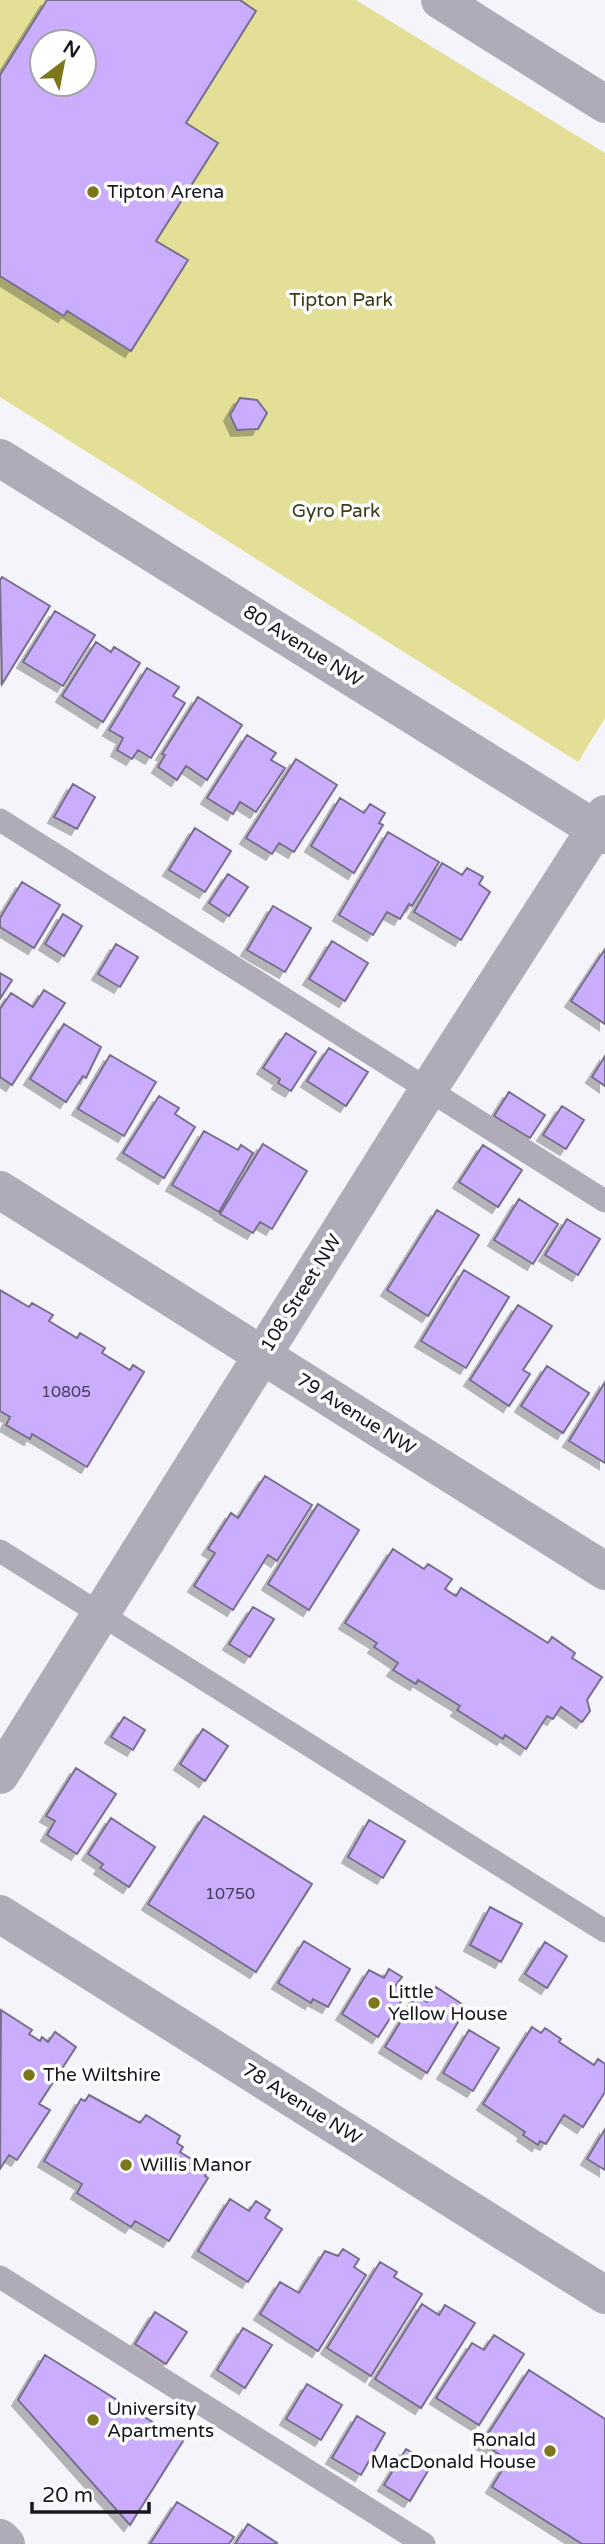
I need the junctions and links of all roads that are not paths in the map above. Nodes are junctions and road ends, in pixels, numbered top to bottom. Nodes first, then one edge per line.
1 (440, 0) edge
2 (605, 104) edge
3 (0, 458) edge
4 (0, 820) edge
5 (602, 826) edge
6 (428, 1090) junction
7 (0, 1191) edge
8 (605, 1201) edge
9 (262, 1356) junction
10 (0, 1551) edge
11 (605, 1571) edge
12 (100, 1615) junction
13 (0, 1775) edge
14 (0, 1914) edge
15 (605, 1931) edge
16 (0, 2277) edge
17 (605, 2294) edge
18 (0, 2538) edge
19 (6, 2544) edge
20 (424, 2544) edge

1 - 2 street
3 - 5 street, 80 Avenue NW
4 - 6 lane
5 - 6 street, 108 Street NW
6 - 8 lane
6 - 9 street, 108 Street NW
7 - 9 street, 79 Avenue NW
9 - 11 street, 79 Avenue NW
9 - 12 street, 108 Street NW
10 - 12 lane
12 - 13 street, 108 Street NW
12 - 15 lane
14 - 17 street, 78 Avenue NW
16 - 20 lane
18 - 19 street

